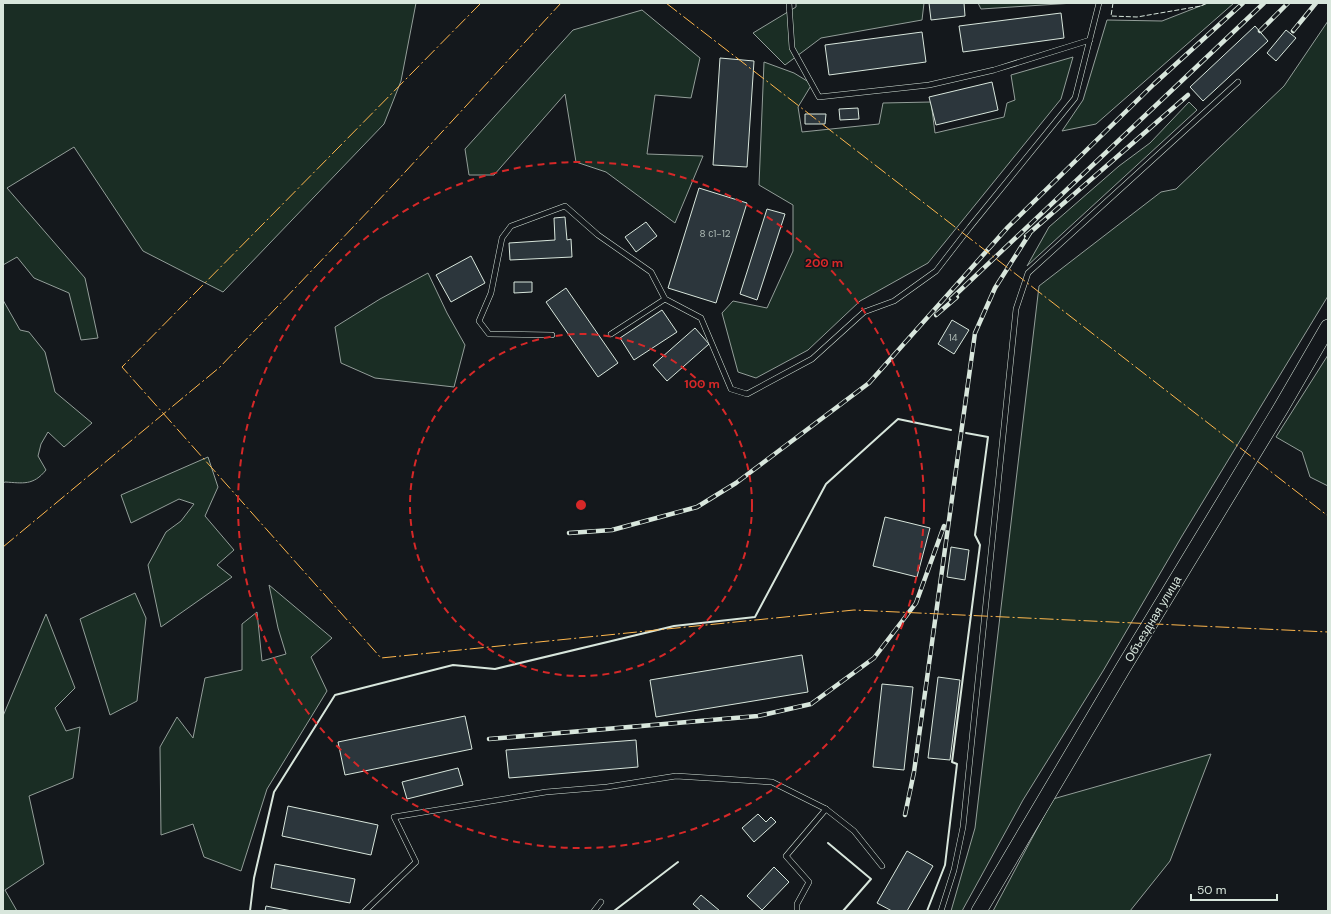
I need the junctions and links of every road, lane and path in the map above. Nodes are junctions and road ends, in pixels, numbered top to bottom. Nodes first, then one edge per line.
1 (789, 3) edge
2 (1099, 3) edge
3 (1090, 40) junction
4 (1238, 82) dead end
5 (665, 299) junction
6 (1328, 327) edge
7 (611, 334) dead end
8 (552, 335) dead end
9 (826, 809) junction
10 (882, 866) dead end
11 (601, 902) dead end
12 (366, 911) edge
13 (594, 911) edge
14 (797, 911) edge
15 (941, 911) edge
16 (979, 911) edge

1 - 3 lane
2 - 3 lane
3 - 5 lane
4 - 15 lane
5 - 7 lane
5 - 8 lane
6 - 16 main road, Объездная улица
9 - 10 lane
9 - 12 lane
9 - 14 lane
11 - 13 lane

